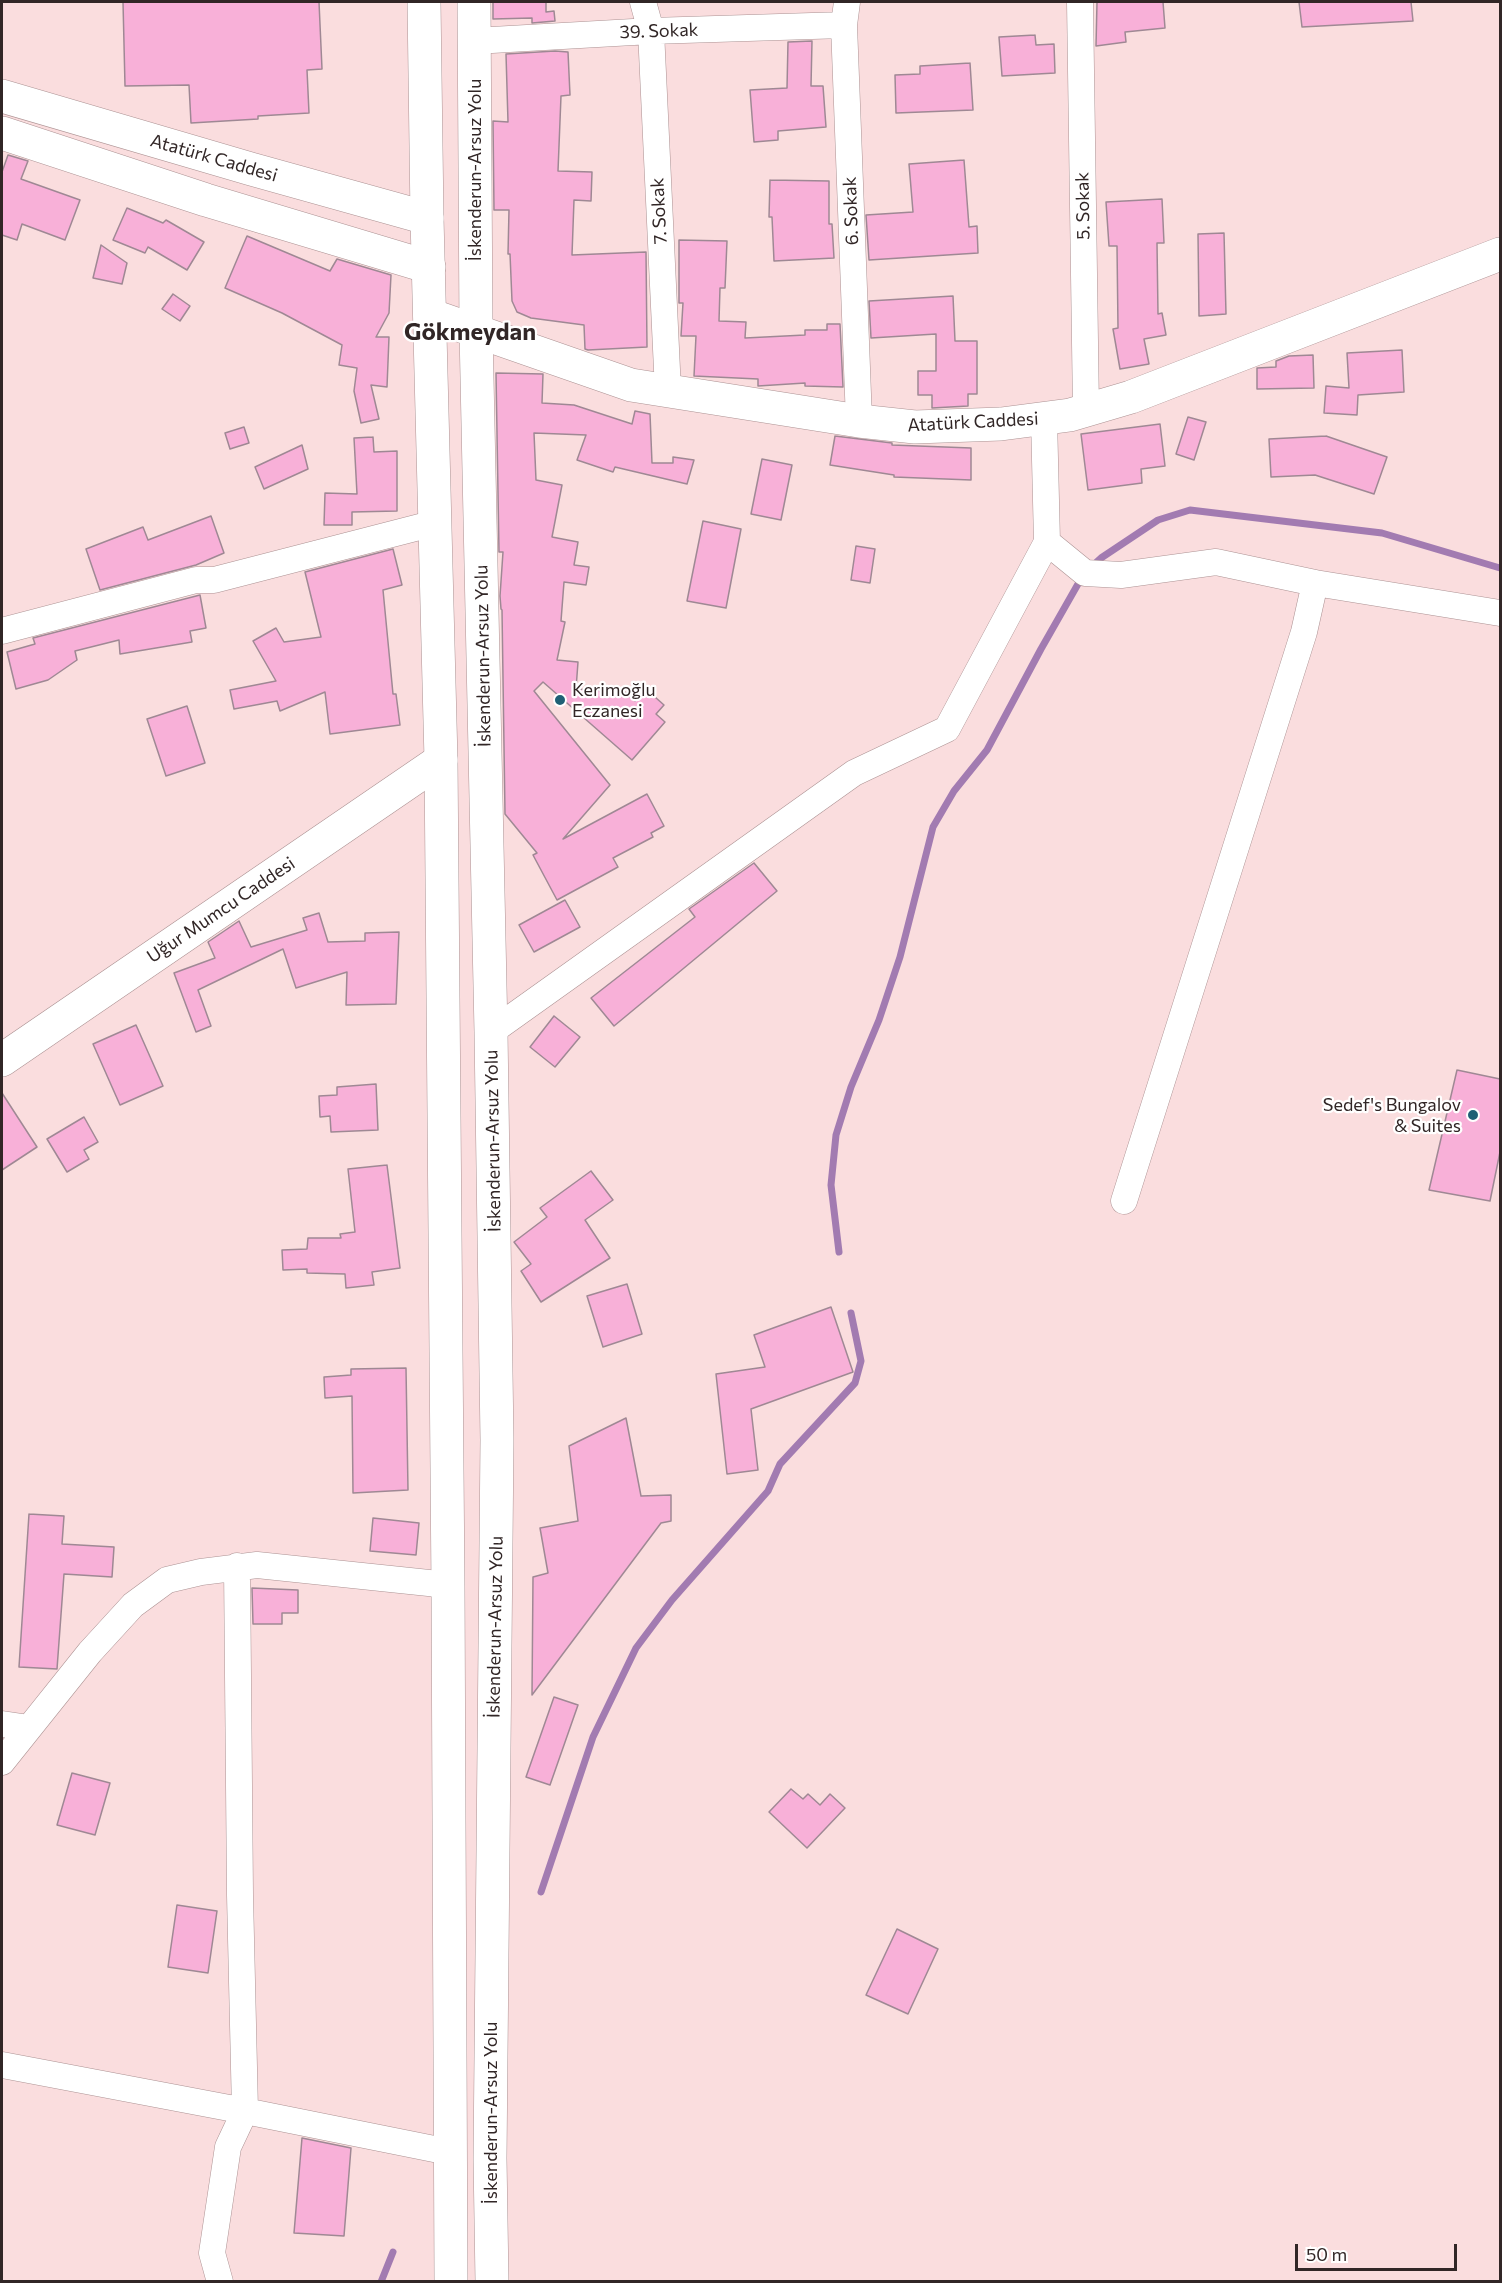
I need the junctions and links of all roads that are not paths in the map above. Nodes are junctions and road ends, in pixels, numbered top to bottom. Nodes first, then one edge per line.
1 (424, 2) edge
2 (474, 2) edge
3 (643, 2) edge
4 (1080, 2) edge
5 (846, 13) edge
6 (651, 31) junction
7 (474, 41) junction
8 (2, 96) edge
9 (2, 133) edge
10 (427, 218) junction
11 (1500, 254) edge
12 (429, 267) junction
13 (430, 315) junction
14 (476, 331) junction
15 (668, 391) junction
16 (1086, 410) junction
17 (1044, 418) junction
18 (859, 421) junction
19 (435, 523) junction
20 (1047, 542) junction
21 (1315, 583) junction
22 (1500, 613) edge
23 (2, 631) edge
24 (441, 760) junction
25 (491, 1032) junction
26 (2, 1060) edge
27 (1124, 1201) dead end
28 (237, 1566) junction
29 (448, 1585) junction
30 (2, 1724) edge
31 (28, 1728) junction
32 (2, 1762) edge
33 (2, 2065) edge
34 (245, 2111) junction
35 (449, 2152) junction
36 (220, 2282) edge
37 (451, 2282) edge
38 (492, 2282) edge

1 - 10 main road
2 - 7 main road, İskenderun-Arsuz Yolu
3 - 6 street, 7. Sokak
4 - 16 street, 5. Sokak
5 - 6 street, 39. Sokak
5 - 18 street, 6. Sokak
6 - 7 street, 39. Sokak
6 - 15 street, 7. Sokak
7 - 14 main road, İskenderun-Arsuz Yolu
8 - 10 main road, Atatürk Caddesi
9 - 12 main road
10 - 12 main road
11 - 16 main road, Atatürk Caddesi
12 - 13 main road
13 - 14 main road, Atatürk Caddesi
13 - 19 main road
14 - 15 main road, Atatürk Caddesi
14 - 25 main road, İskenderun-Arsuz Yolu
15 - 18 main road, Atatürk Caddesi
16 - 17 main road, Atatürk Caddesi
17 - 18 main road, Atatürk Caddesi
17 - 20 street
19 - 23 street
19 - 24 main road
20 - 21 street
20 - 25 street
21 - 22 street
21 - 27 street
24 - 26 main road, Uğur Mumcu Caddesi
24 - 29 main road
25 - 38 main road, İskenderun-Arsuz Yolu
28 - 29 street
28 - 31 street
28 - 34 street
29 - 35 main road
30 - 31 street
31 - 32 street
33 - 34 street
34 - 35 street
34 - 36 street
35 - 37 main road

